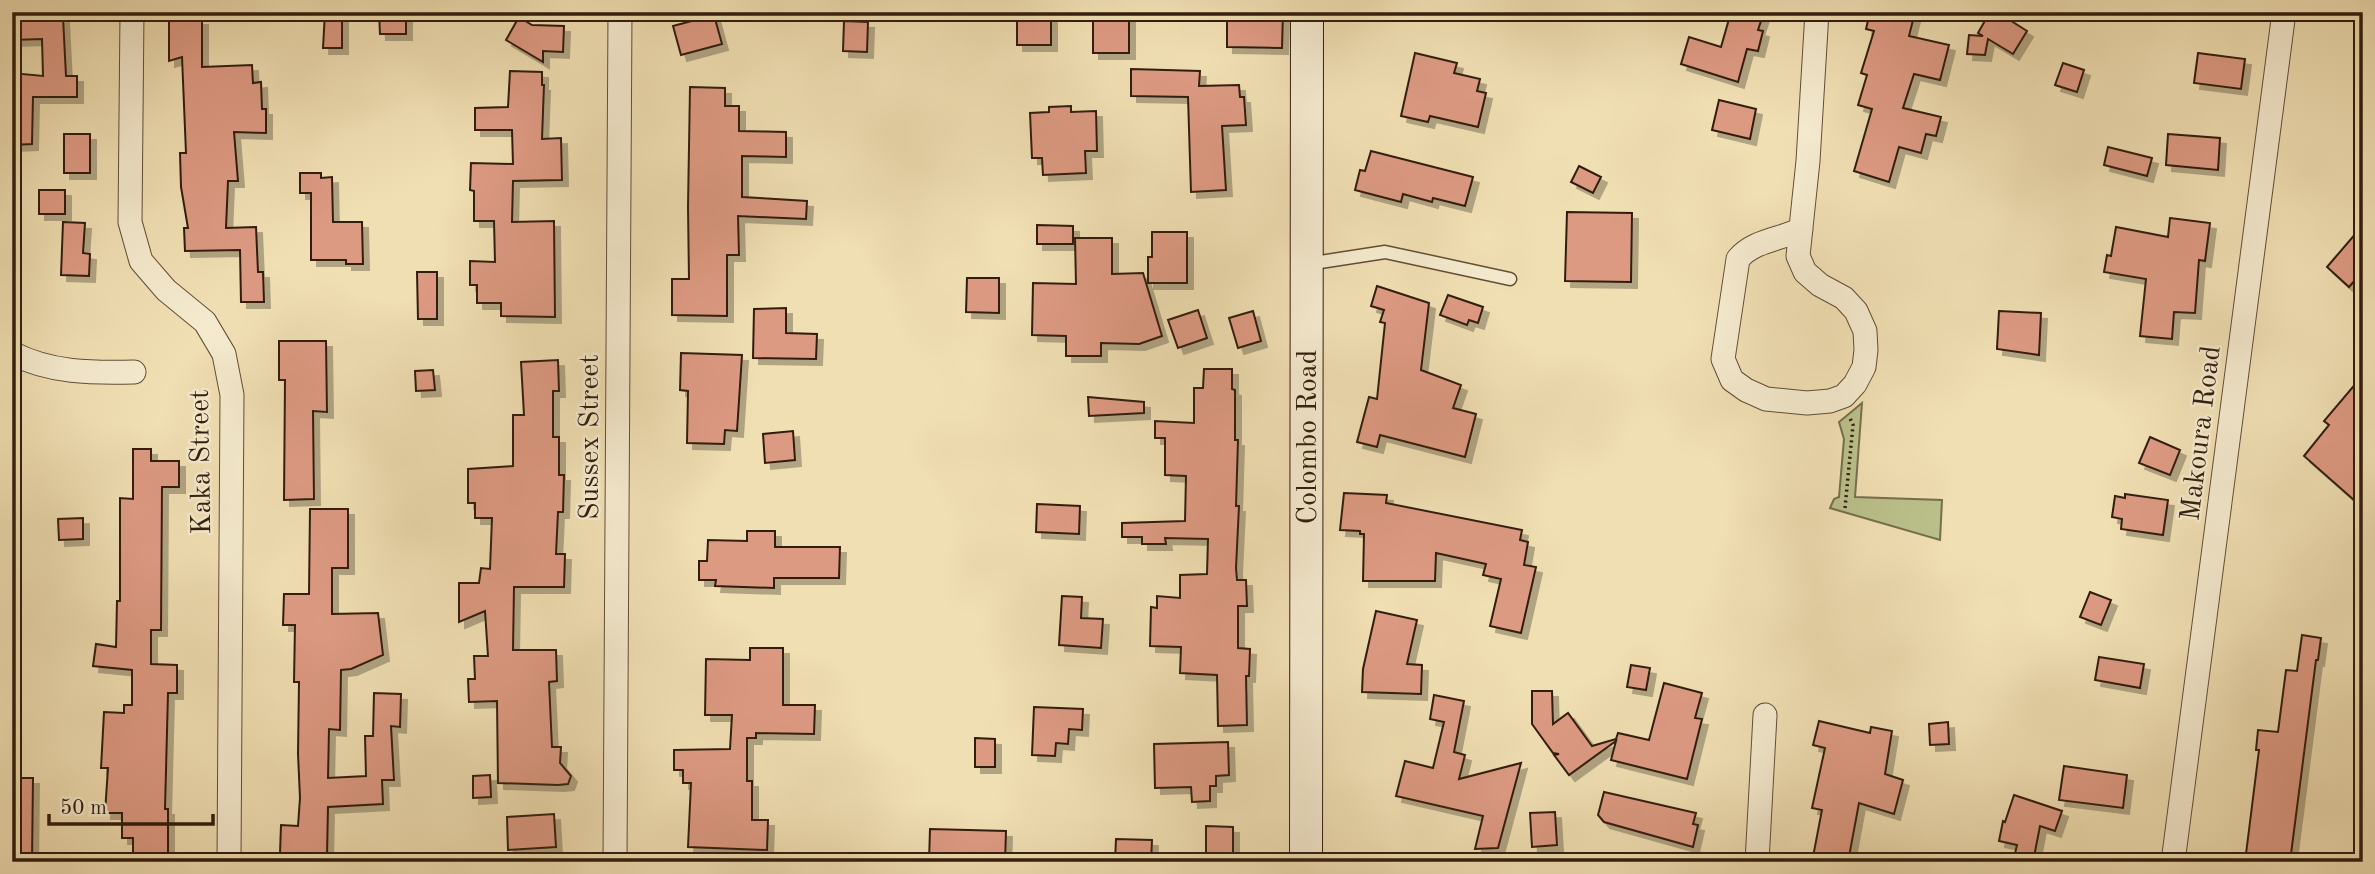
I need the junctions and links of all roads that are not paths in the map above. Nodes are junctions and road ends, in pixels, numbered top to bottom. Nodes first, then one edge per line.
1 (132, 12) edge
2 (620, 12) edge
3 (1307, 12) edge
4 (1817, 12) edge
5 (2284, 12) edge
6 (1801, 229) junction
7 (1306, 264) junction
8 (1510, 279) dead end
9 (12, 353) edge
10 (134, 372) dead end
11 (1765, 715) dead end
12 (229, 862) edge
13 (615, 862) edge
14 (1306, 862) edge
15 (1757, 862) edge
16 (2173, 862) edge

1 - 12 street, Kaka Street
2 - 13 street, Sussex Street
3 - 7 street, Colombo Road
4 - 6 street
5 - 16 street, Makoura Road
6 - 6 street
7 - 8 lane
7 - 14 street, Colombo Road
9 - 10 street
11 - 15 street

